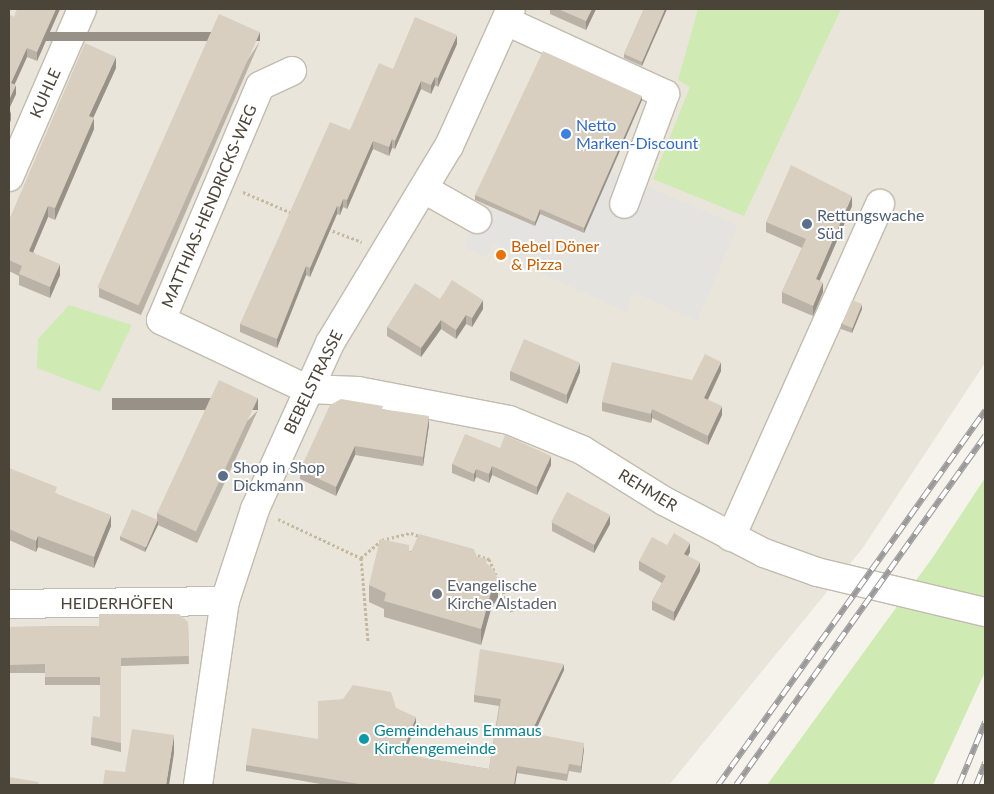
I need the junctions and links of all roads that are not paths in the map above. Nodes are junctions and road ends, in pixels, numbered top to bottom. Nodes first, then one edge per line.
1 (82, 9) edge
2 (509, 15) edge
3 (292, 71) dead end
4 (9, 177) edge
5 (424, 189) junction
6 (624, 204) dead end
7 (880, 204) dead end
8 (477, 220) dead end
9 (307, 389) junction
10 (731, 537) junction
11 (225, 601) junction
12 (9, 604) edge
13 (985, 612) edge
14 (198, 785) edge

1 - 4 street, KUHLE
2 - 5 street, BEBELSTRASSE
2 - 6 street
3 - 9 street, MATTHIAS-HENDRICKS-WEG
5 - 8 street
5 - 9 street, BEBELSTRASSE
7 - 10 street
9 - 10 street, REHMER
9 - 11 street, BEBELSTRASSE
10 - 13 street, REHMER
11 - 12 street, HEIDERHÖFEN
11 - 14 street, BEBELSTRASSE

